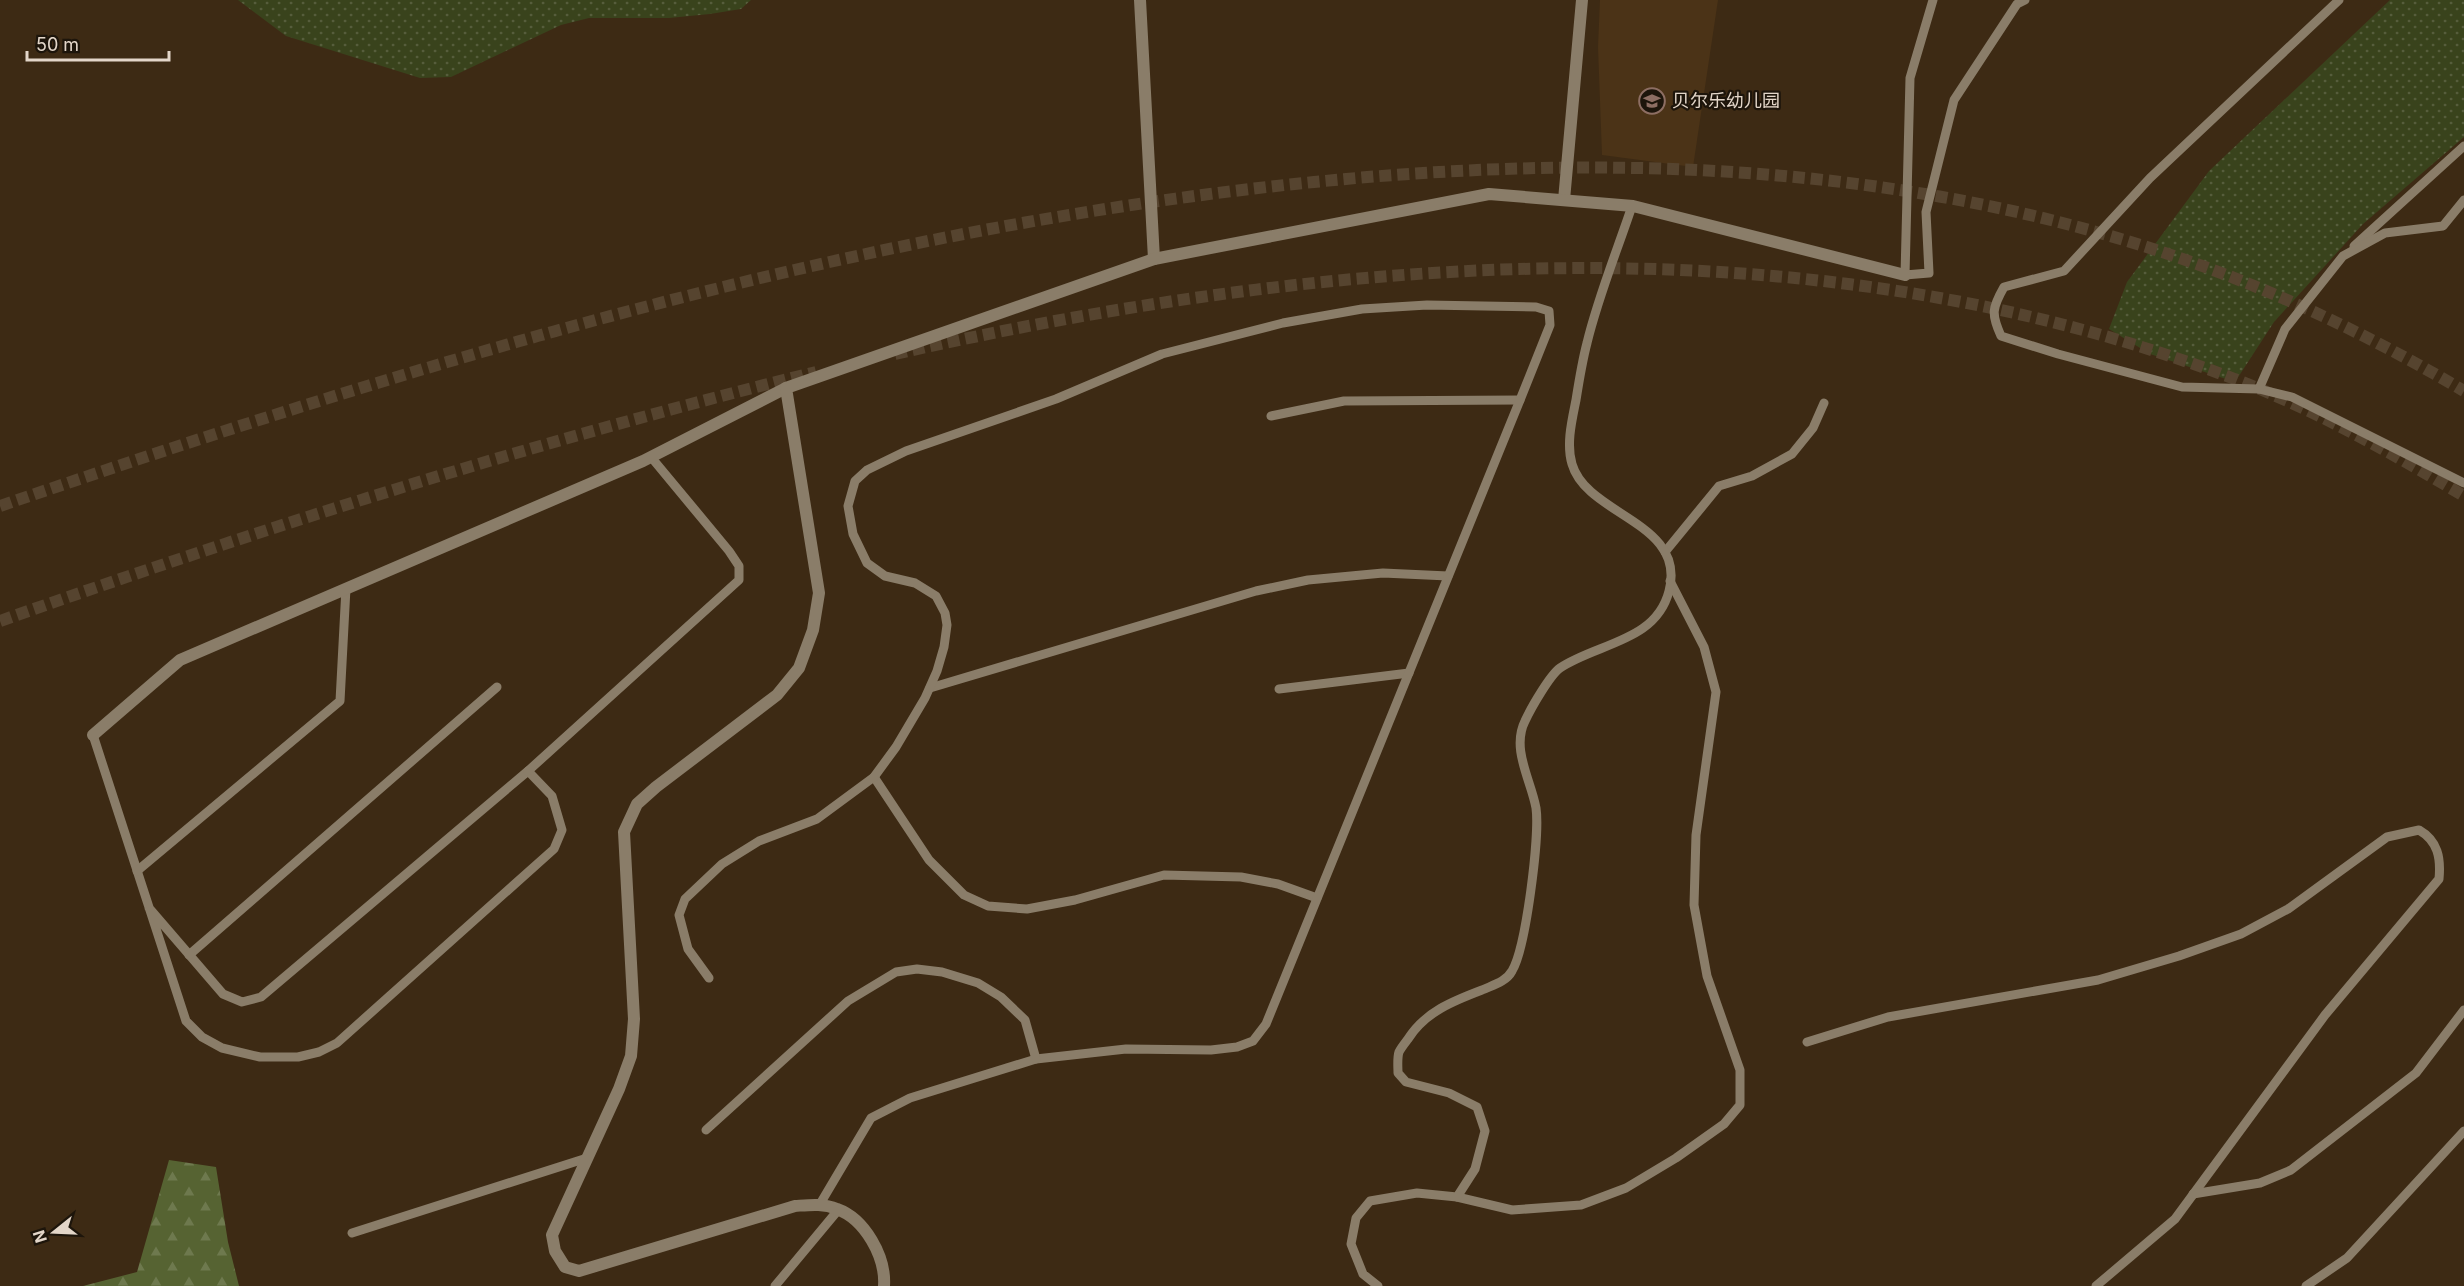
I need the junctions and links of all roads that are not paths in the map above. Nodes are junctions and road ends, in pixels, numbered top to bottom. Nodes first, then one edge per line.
1 (1140, 0) edge
2 (1582, 0) edge
3 (1933, 0) edge
4 (2025, 0) edge
5 (2339, 0) edge
6 (2464, 146) edge
7 (2464, 200) edge
8 (1564, 201) junction
9 (1632, 206) junction
10 (2343, 256) junction
11 (1154, 259) junction
12 (1905, 275) junction
13 (786, 388) junction
14 (2259, 389) junction
15 (1520, 400) junction
16 (1824, 403) dead end
17 (1271, 416) dead end
18 (651, 457) junction
19 (2464, 483) edge
20 (1665, 552) junction
21 (1448, 576) junction
22 (1670, 581) junction
23 (346, 588) junction
24 (1409, 673) junction
25 (496, 687) dead end
26 (930, 688) junction
27 (1279, 689) dead end
28 (93, 735) joint
29 (528, 771) junction
30 (874, 777) junction
31 (137, 871) junction
32 (1317, 898) junction
33 (149, 908) junction
34 (189, 955) junction
35 (708, 978) dead end
36 (2464, 1010) edge
37 (1807, 1042) dead end
38 (1036, 1059) junction
39 (706, 1130) dead end
40 (2464, 1131) edge
41 (587, 1158) junction
42 (2193, 1194) junction
43 (1457, 1197) junction
44 (820, 1204) junction
45 (839, 1209) junction
46 (352, 1233) dead end
47 (775, 1286) edge
48 (884, 1286) edge
49 (1378, 1286) edge
50 (2096, 1286) edge
51 (2306, 1286) edge

1 - 11 street
2 - 8 street
3 - 12 lane
4 - 12 lane
5 - 14 lane
6 - 10 lane
7 - 10 lane
8 - 9 street
8 - 11 street
9 - 12 street
9 - 20 lane
10 - 14 lane
11 - 13 street
13 - 18 street
13 - 41 street
14 - 19 lane
15 - 17 lane
15 - 21 lane
15 - 26 lane
16 - 20 lane
18 - 23 street
18 - 29 lane
20 - 22 lane
21 - 24 lane
21 - 26 lane
22 - 43 lane
22 - 43 lane
23 - 28 street
23 - 31 lane
24 - 27 lane
24 - 32 lane
25 - 34 lane
26 - 30 lane
28 - 31 lane
29 - 33 lane
29 - 34 lane
30 - 32 lane
30 - 35 lane
31 - 33 lane
32 - 38 lane
33 - 34 lane
36 - 42 lane
37 - 42 lane
38 - 39 lane
38 - 44 lane
40 - 51 lane
41 - 44 street
41 - 46 lane
42 - 50 lane
43 - 49 lane
44 - 45 street
45 - 47 lane
45 - 48 street

